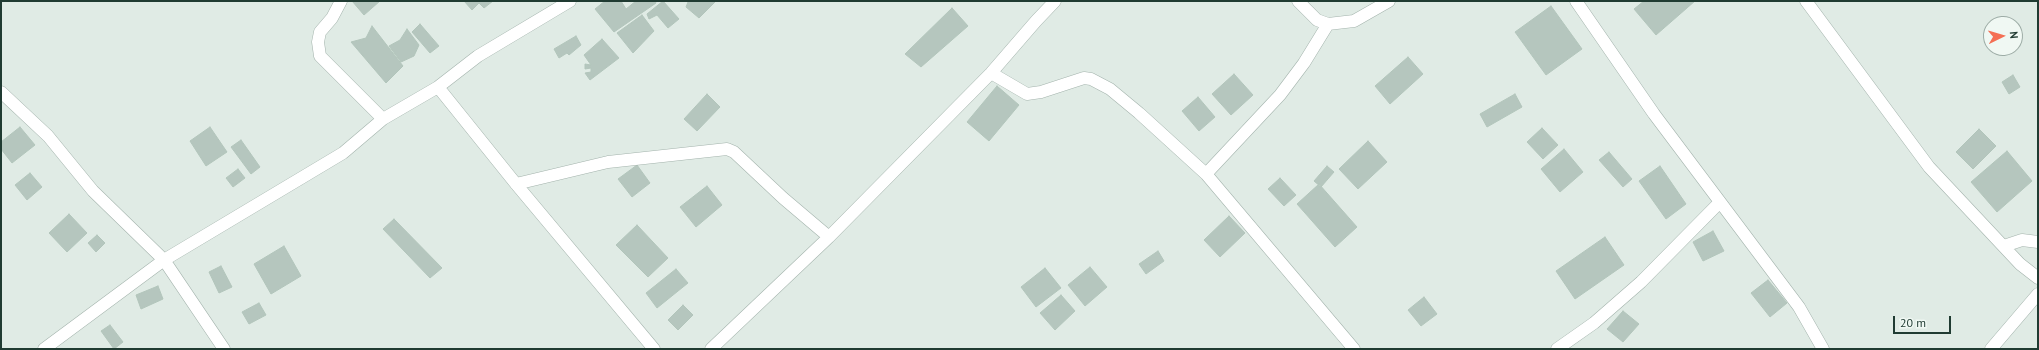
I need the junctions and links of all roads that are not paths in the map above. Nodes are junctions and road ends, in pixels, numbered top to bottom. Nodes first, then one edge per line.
1 (341, 1) edge
2 (570, 1) edge
3 (1055, 1) edge
4 (1298, 1) edge
5 (1389, 1) edge
6 (1576, 1) edge
7 (1806, 1) edge
8 (1328, 24) junction
9 (990, 73) junction
10 (438, 87) junction
11 (1, 92) edge
12 (383, 119) junction
13 (1206, 174) junction
14 (516, 184) junction
15 (1720, 202) junction
16 (829, 237) junction
17 (2038, 242) edge
18 (2004, 246) junction
19 (164, 260) junction
20 (2038, 278) edge
21 (2038, 294) edge
22 (44, 349) edge
23 (224, 349) edge
24 (654, 349) edge
25 (711, 349) edge
26 (1354, 349) edge
27 (1557, 349) edge
28 (1823, 349) edge
29 (1991, 349) edge

1 - 12 street
2 - 10 street
3 - 9 street
4 - 8 street
5 - 8 street
6 - 15 street
7 - 18 street
8 - 13 street
9 - 13 street
9 - 16 street
10 - 12 street
10 - 14 street
11 - 19 street
12 - 19 street
13 - 26 street
14 - 16 street
14 - 24 street
15 - 27 street
15 - 28 street
16 - 25 street
17 - 18 street
18 - 20 street
19 - 22 street
19 - 23 street
21 - 29 street

